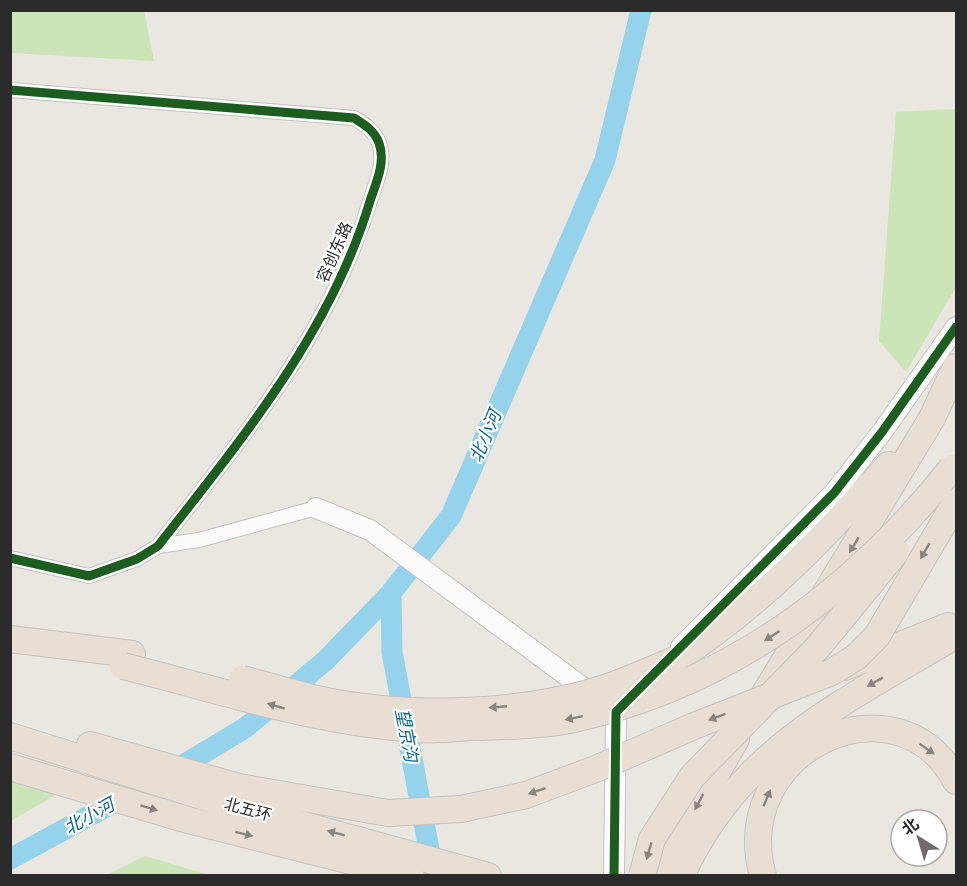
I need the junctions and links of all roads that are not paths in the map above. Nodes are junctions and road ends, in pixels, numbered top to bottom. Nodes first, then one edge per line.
1 (10, 90) edge
2 (957, 327) edge
3 (957, 367) edge
4 (932, 418) junction
5 (954, 465) edge
6 (957, 502) edge
7 (316, 508) joint
8 (158, 546) junction
9 (10, 558) edge
10 (957, 622) edge
11 (957, 635) edge
12 (10, 639) edge
13 (10, 647) edge
14 (127, 660) junction
15 (832, 672) junction
16 (616, 712) junction
17 (10, 725) edge
18 (10, 736) edge
19 (95, 754) junction
20 (10, 767) edge
21 (957, 781) edge
22 (390, 867) edge
23 (488, 876) edge
24 (614, 876) edge
25 (642, 876) edge
26 (667, 876) edge
27 (681, 876) edge
28 (763, 876) edge

1 - 8 street, 容创东路
2 - 16 street
3 - 4 highway
4 -> 14 highway, bridge
4 -> 26 highway
5 -> 14 highway, bridge
5 -> 25 highway, bridge
6 -> 15 highway, bridge
7 - 8 street
7 - 16 street
8 - 9 street, 容创东路
10 - 15 highway, bridge
11 -> 27 highway
12 - 14 highway
13 - 14 highway
15 -> 19 highway, bridge
16 - 24 street
17 - 19 highway
18 - 19 highway, 北五环
22 -> 19 highway, 北五环
20 -> 22 highway, 北五环
28 -> 21 highway
22 - 23 highway, 北五环

